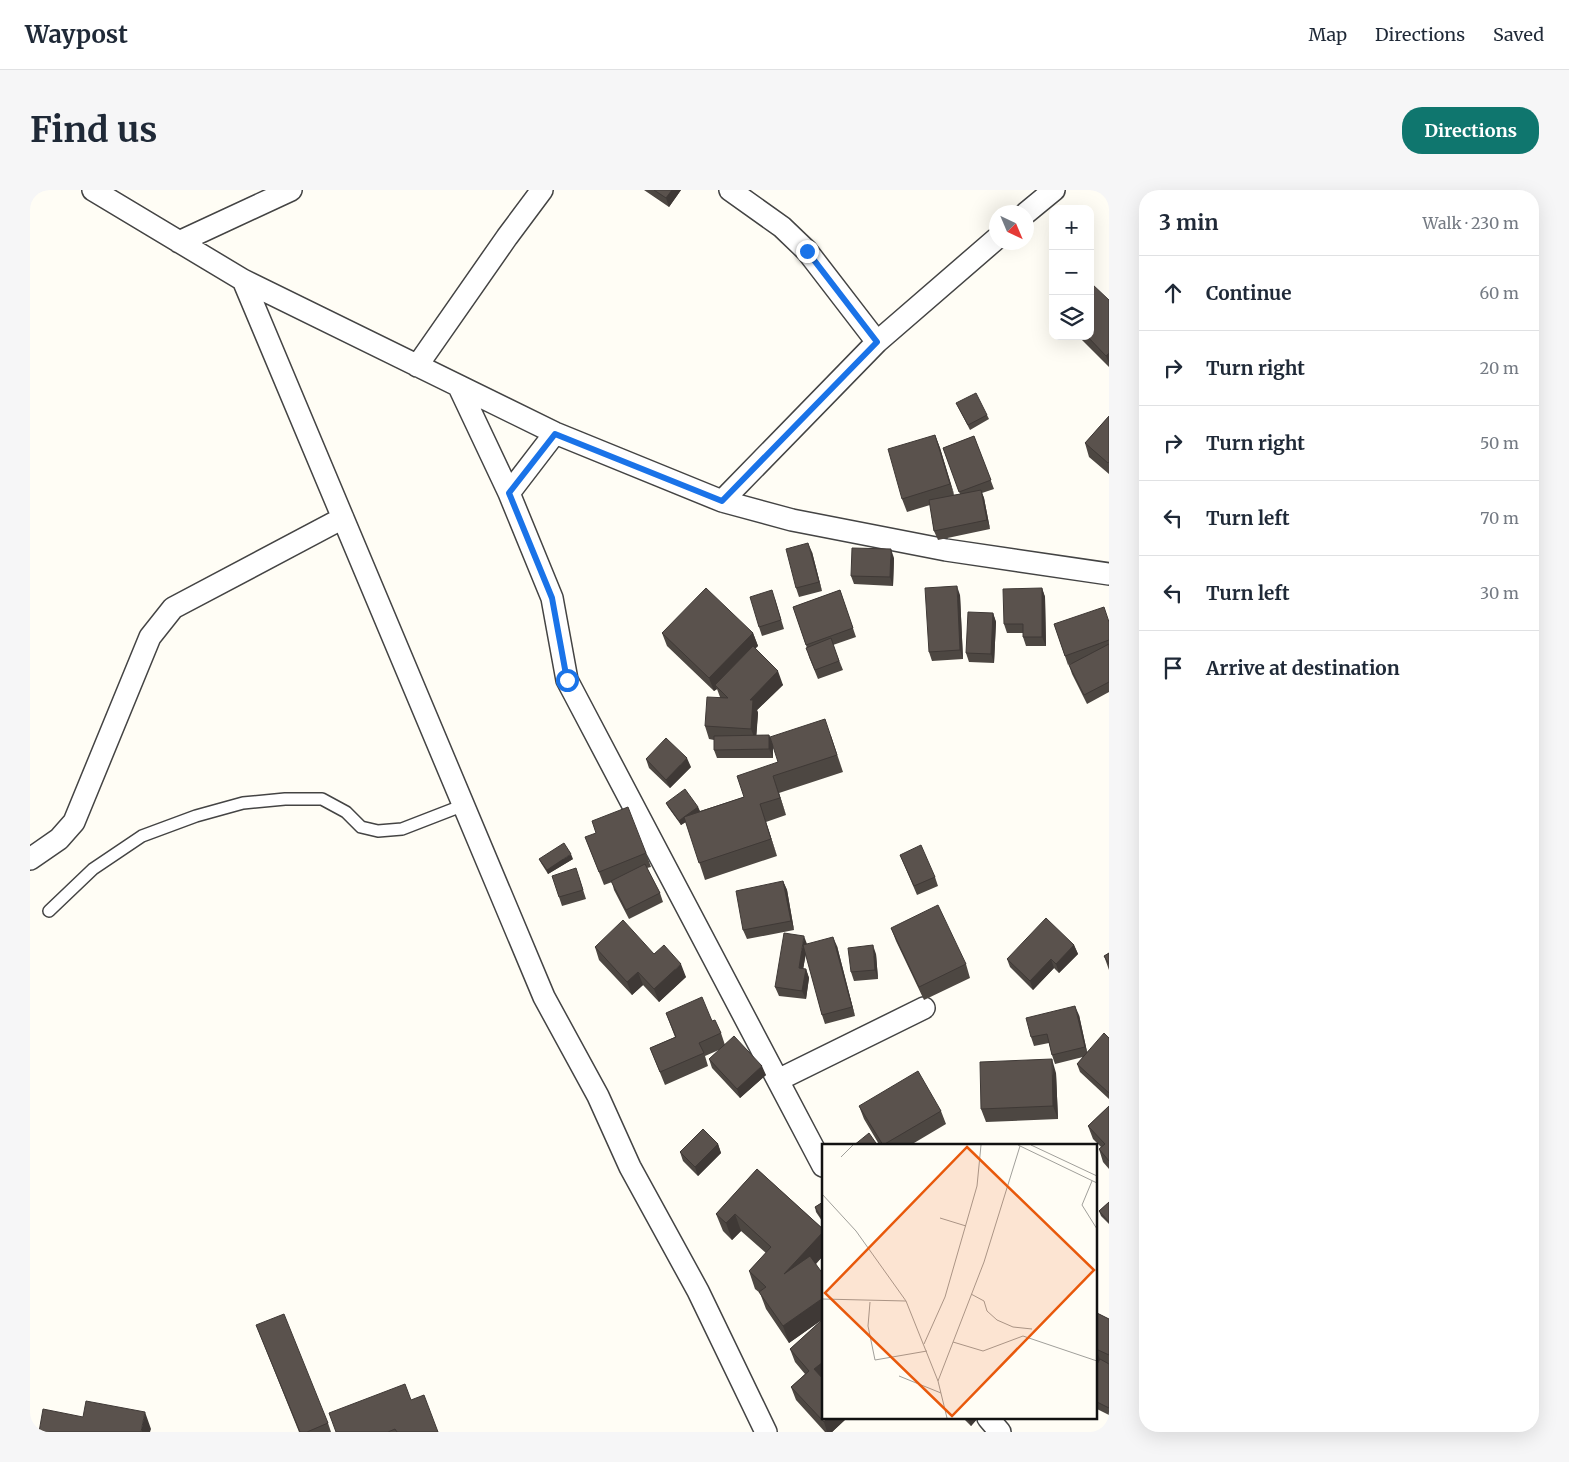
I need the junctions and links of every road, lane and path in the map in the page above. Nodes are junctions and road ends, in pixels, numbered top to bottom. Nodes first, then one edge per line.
1 (93, 190) edge
2 (291, 190) edge
3 (542, 190) edge
4 (730, 190) edge
5 (1054, 190) edge
6 (1034, 206) edge
7 (179, 242) junction
8 (989, 245) edge
9 (243, 280) junction
10 (877, 342) junction
11 (417, 366) junction
12 (459, 387) junction
13 (555, 434) junction
14 (509, 493) junction
15 (722, 501) junction
16 (343, 518) junction
17 (1109, 574) edge
18 (464, 805) junction
19 (30, 858) edge
20 (49, 911) dead end
21 (924, 1008) dead end
22 (778, 1080) junction
23 (822, 1164) edge
24 (990, 1420) edge
25 (766, 1432) edge
26 (1000, 1432) edge

1 - 7 street
2 - 7 street
3 - 11 street
4 - 10 street
5 - 6 street
7 - 9 street
8 - 10 street
9 - 11 street
9 - 16 street
10 - 15 street
11 - 12 street
12 - 13 street
12 - 14 street
13 - 14 street
13 - 15 street
14 - 22 street
15 - 17 street
16 - 18 street
16 - 19 street
18 - 20 lane
18 - 25 street
21 - 22 street
22 - 23 street
24 - 26 street

